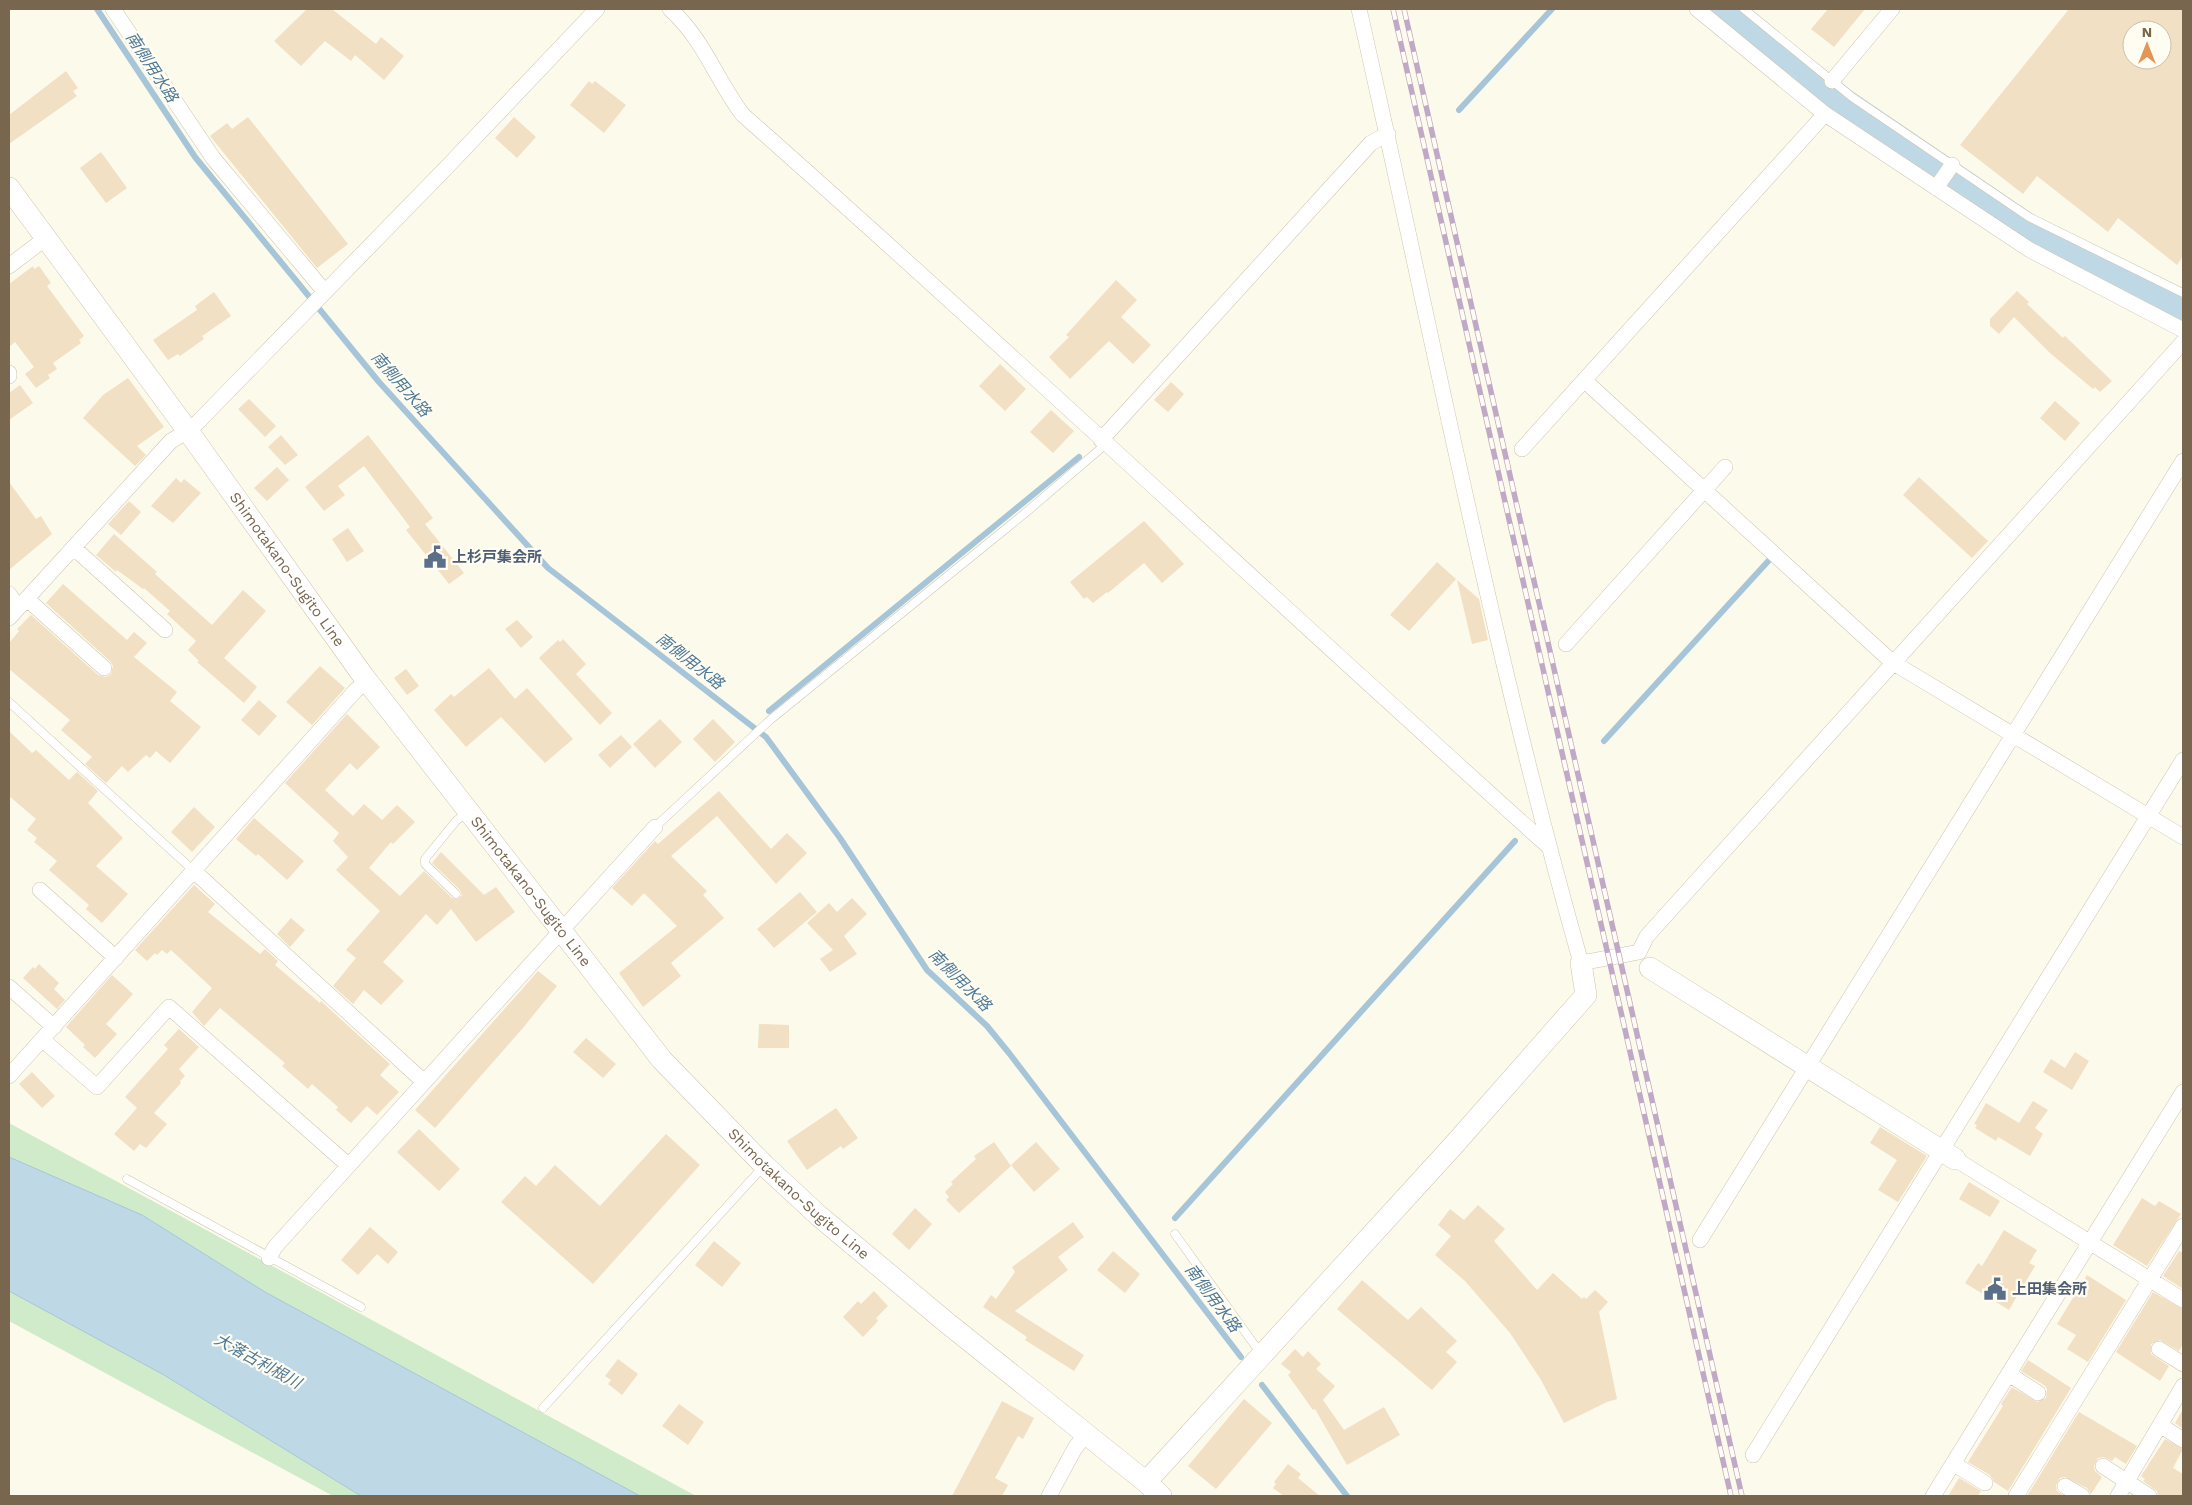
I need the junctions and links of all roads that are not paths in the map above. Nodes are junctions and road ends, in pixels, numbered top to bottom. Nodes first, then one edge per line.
1 (113, 9) edge
2 (597, 9) edge
3 (670, 9) edge
4 (1359, 9) edge
5 (1697, 9) edge
6 (1744, 9) edge
7 (1892, 9) edge
8 (1832, 81) junction
9 (1825, 114) junction
10 (1388, 134) junction
11 (1952, 165) junction
12 (9, 188) edge
13 (1936, 188) junction
14 (46, 238) junction
15 (9, 266) edge
16 (325, 292) junction
17 (2183, 293) edge
18 (2183, 330) edge
19 (2183, 342) edge
20 (1584, 380) junction
21 (188, 431) junction
22 (1104, 442) junction
23 (1522, 449) dead end
24 (2183, 461) edge
25 (1725, 468) dead end
26 (1704, 490) junction
27 (74, 548) junction
28 (9, 594) edge
29 (18, 608) edge
30 (165, 630) dead end
31 (1566, 644) dead end
32 (1892, 662) junction
33 (104, 668) dead end
34 (368, 682) junction
35 (9, 702) edge
36 (2014, 734) junction
37 (2183, 760) edge
38 (468, 811) junction
39 (2148, 816) junction
40 (655, 827) joint
41 (2183, 837) edge
42 (1548, 846) junction
43 (195, 872) junction
44 (40, 890) dead end
45 (456, 894) dead end
46 (561, 930) junction
47 (116, 958) junction
48 (1644, 960) junction
49 (1581, 963) junction
50 (9, 987) edge
51 (54, 1027) junction
52 (43, 1040) junction
53 (1807, 1067) junction
54 (10, 1072) edge
55 (424, 1081) junction
56 (2183, 1092) edge
57 (1948, 1154) junction
58 (348, 1165) junction
59 (764, 1165) junction
60 (127, 1179) dead end
61 (2183, 1226) edge
62 (1175, 1234) dead end
63 (1700, 1240) dead end
64 (2090, 1243) junction
65 (269, 1258) junction
66 (2150, 1280) junction
67 (2183, 1300) edge
68 (361, 1307) dead end
69 (2159, 1349) dead end
70 (1262, 1356) junction
71 (2183, 1364) edge
72 (2009, 1374) junction
73 (2183, 1386) edge
74 (2038, 1393) dead end
75 (543, 1408) dead end
76 (2160, 1426) junction
77 (1086, 1434) junction
78 (2183, 1440) edge
79 (1753, 1455) dead end
80 (1954, 1464) junction
81 (2102, 1466) dead end
82 (2126, 1482) junction
83 (1985, 1483) dead end
84 (2065, 1486) dead end
85 (1154, 1489) edge
86 (1937, 1495) edge
87 (1048, 1496) edge
88 (2016, 1496) edge
89 (2082, 1496) edge
90 (2118, 1496) edge
91 (2149, 1496) edge

1 - 16 street
2 - 16 street
3 - 22 street
4 - 10 street
5 - 9 street
6 - 8 lane
7 - 8 street
8 - 11 lane
9 - 13 street
9 - 20 street
10 - 22 street
10 - 42 street
11 - 13 street
11 - 17 lane
12 - 14 main road, Shimotakano-Sugito Line
13 - 18 street
14 - 15 street
14 - 21 main road, Shimotakano-Sugito Line
16 - 21 street
19 - 32 street
20 - 23 street
20 - 26 street
21 - 27 street
21 - 34 main road, Shimotakano-Sugito Line
22 - 40 lane
22 - 42 street
24 - 36 street
25 - 26 street
26 - 31 street
26 - 32 street
27 - 29 street
27 - 30 street
28 - 29 street
29 - 33 street
32 - 36 street
32 - 48 street
34 - 38 main road, Shimotakano-Sugito Line
34 - 43 street
35 - 43 lane
36 - 39 street
36 - 53 street
37 - 39 street
38 - 45 lane
38 - 46 main road, Shimotakano-Sugito Line
39 - 41 street
39 - 57 street
40 - 46 street
42 - 49 street
43 - 47 street
43 - 55 street
44 - 47 street
46 - 55 street
46 - 59 main road, Shimotakano-Sugito Line
47 - 51 street
48 - 49 street
48 - 53 main road
49 - 70 main road
50 - 51 street
51 - 52 street
52 - 54 street
52 - 58 street
53 - 57 main road
53 - 63 street
55 - 58 street
56 - 64 street
57 - 64 street
57 - 79 street
58 - 65 street
59 - 75 lane
59 - 77 main road, Shimotakano-Sugito Line
60 - 65 lane
61 - 66 street
62 - 70 lane
64 - 66 street
64 - 72 street
65 - 68 lane
66 - 67 street
66 - 88 street
69 - 71 street
70 - 85 main road
72 - 74 street
72 - 80 street
73 - 76 street
76 - 78 street
76 - 82 street
77 - 85 main road, Shimotakano-Sugito Line
77 - 87 street
80 - 83 street
80 - 86 street
81 - 82 street
82 - 90 street
82 - 91 street
84 - 89 street

